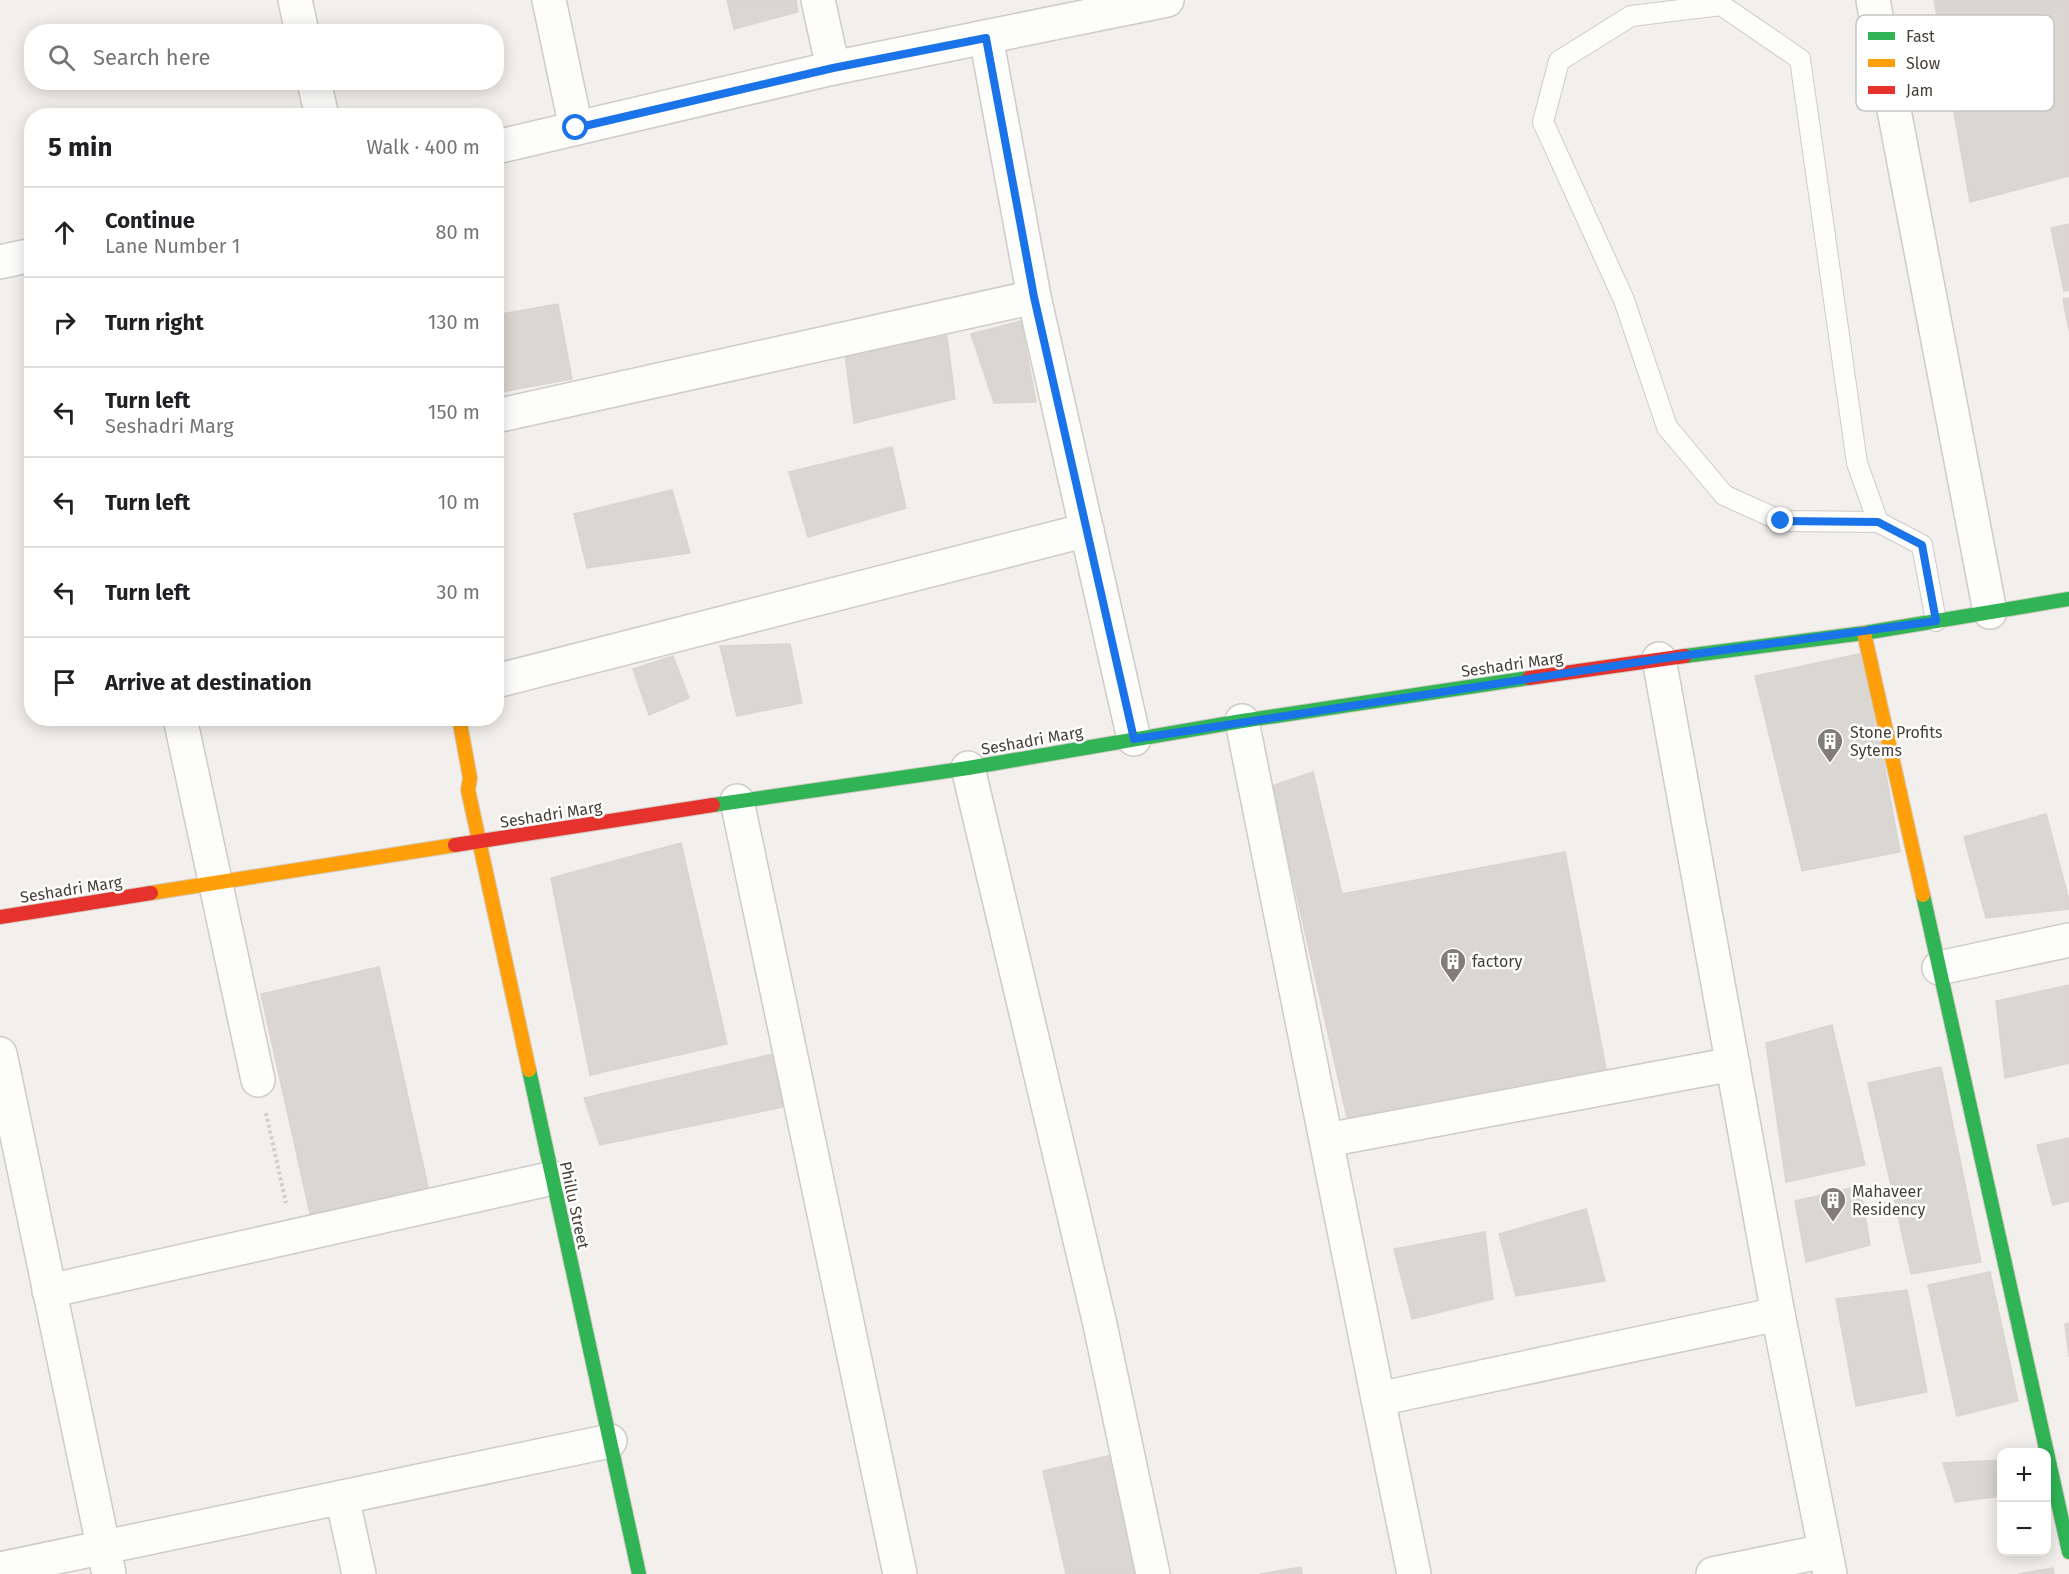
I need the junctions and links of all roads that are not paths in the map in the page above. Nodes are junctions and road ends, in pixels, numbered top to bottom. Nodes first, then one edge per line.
1 (295, 0) edge
2 (549, 0) edge
3 (818, 0) edge
4 (1167, 0) edge
5 (1873, 0) edge
6 (1074, 9) edge
7 (1876, 15) edge
8 (300, 24) edge
9 (986, 38) junction
10 (833, 68) junction
11 (316, 90) edge
12 (320, 108) edge
13 (1894, 111) edge
14 (576, 128) junction
15 (504, 145) edge
16 (24, 257) edge
17 (0, 262) edge
18 (1034, 297) junction
19 (504, 414) edge
20 (1878, 522) junction
21 (1087, 530) junction
22 (2069, 599) edge
23 (1990, 612) junction
24 (1936, 621) junction
25 (1864, 633) junction
26 (1659, 659) junction
27 (504, 679) edge
28 (1242, 721) junction
29 (182, 726) edge
30 (460, 726) edge
31 (1134, 739) junction
32 (968, 768) junction
33 (737, 801) junction
34 (480, 843) junction
35 (217, 883) junction
36 (0, 916) edge
37 (2069, 939) edge
38 (1939, 968) junction
39 (0, 1054) edge
40 (1733, 1064) junction
41 (258, 1080) road end
42 (1327, 1140) junction
43 (553, 1178) junction
44 (49, 1291) junction
45 (1778, 1314) junction
46 (1378, 1399) junction
47 (610, 1441) junction
48 (342, 1497) junction
49 (2069, 1552) edge
50 (106, 1561) edge
51 (1827, 1562) edge
52 (0, 1569) edge
53 (359, 1574) edge
54 (639, 1574) edge
55 (900, 1574) edge
56 (1153, 1574) edge
57 (1414, 1574) edge
58 (1713, 1574) edge

1 - 8 street
2 - 14 street
3 - 10 street
4 - 6 street
5 - 7 street
6 - 9 street
9 - 10 street
9 - 18 street
10 - 14 street
11 - 12 street
13 - 23 street
14 - 15 street
16 - 17 street
18 - 19 street
18 - 21 street
20 - 20 lane
20 - 24 lane
21 - 27 street
21 - 31 street
22 - 23 street, Seshadri Marg
23 - 24 street, Seshadri Marg
24 - 25 street, Seshadri Marg
25 - 26 street, Seshadri Marg
25 - 38 street
26 - 28 street, Seshadri Marg
26 - 40 street
28 - 31 street, Seshadri Marg
28 - 42 street
29 - 35 street
30 - 34 street, Phillu Street
31 - 32 street, Seshadri Marg
32 - 33 street, Seshadri Marg
32 - 56 street
33 - 34 street, Seshadri Marg
33 - 55 street
34 - 35 street, Seshadri Marg
34 - 43 street, Phillu Street
35 - 36 street, Seshadri Marg
35 - 41 street
37 - 38 street
38 - 49 street
39 - 44 street
40 - 42 street
40 - 45 street
42 - 46 street
43 - 44 street
43 - 47 street, Phillu Street
44 - 50 street
45 - 46 street
45 - 51 street
46 - 57 street
47 - 48 street
47 - 54 street, Phillu Street
48 - 50 street
48 - 53 street
50 - 52 street
51 - 58 street

